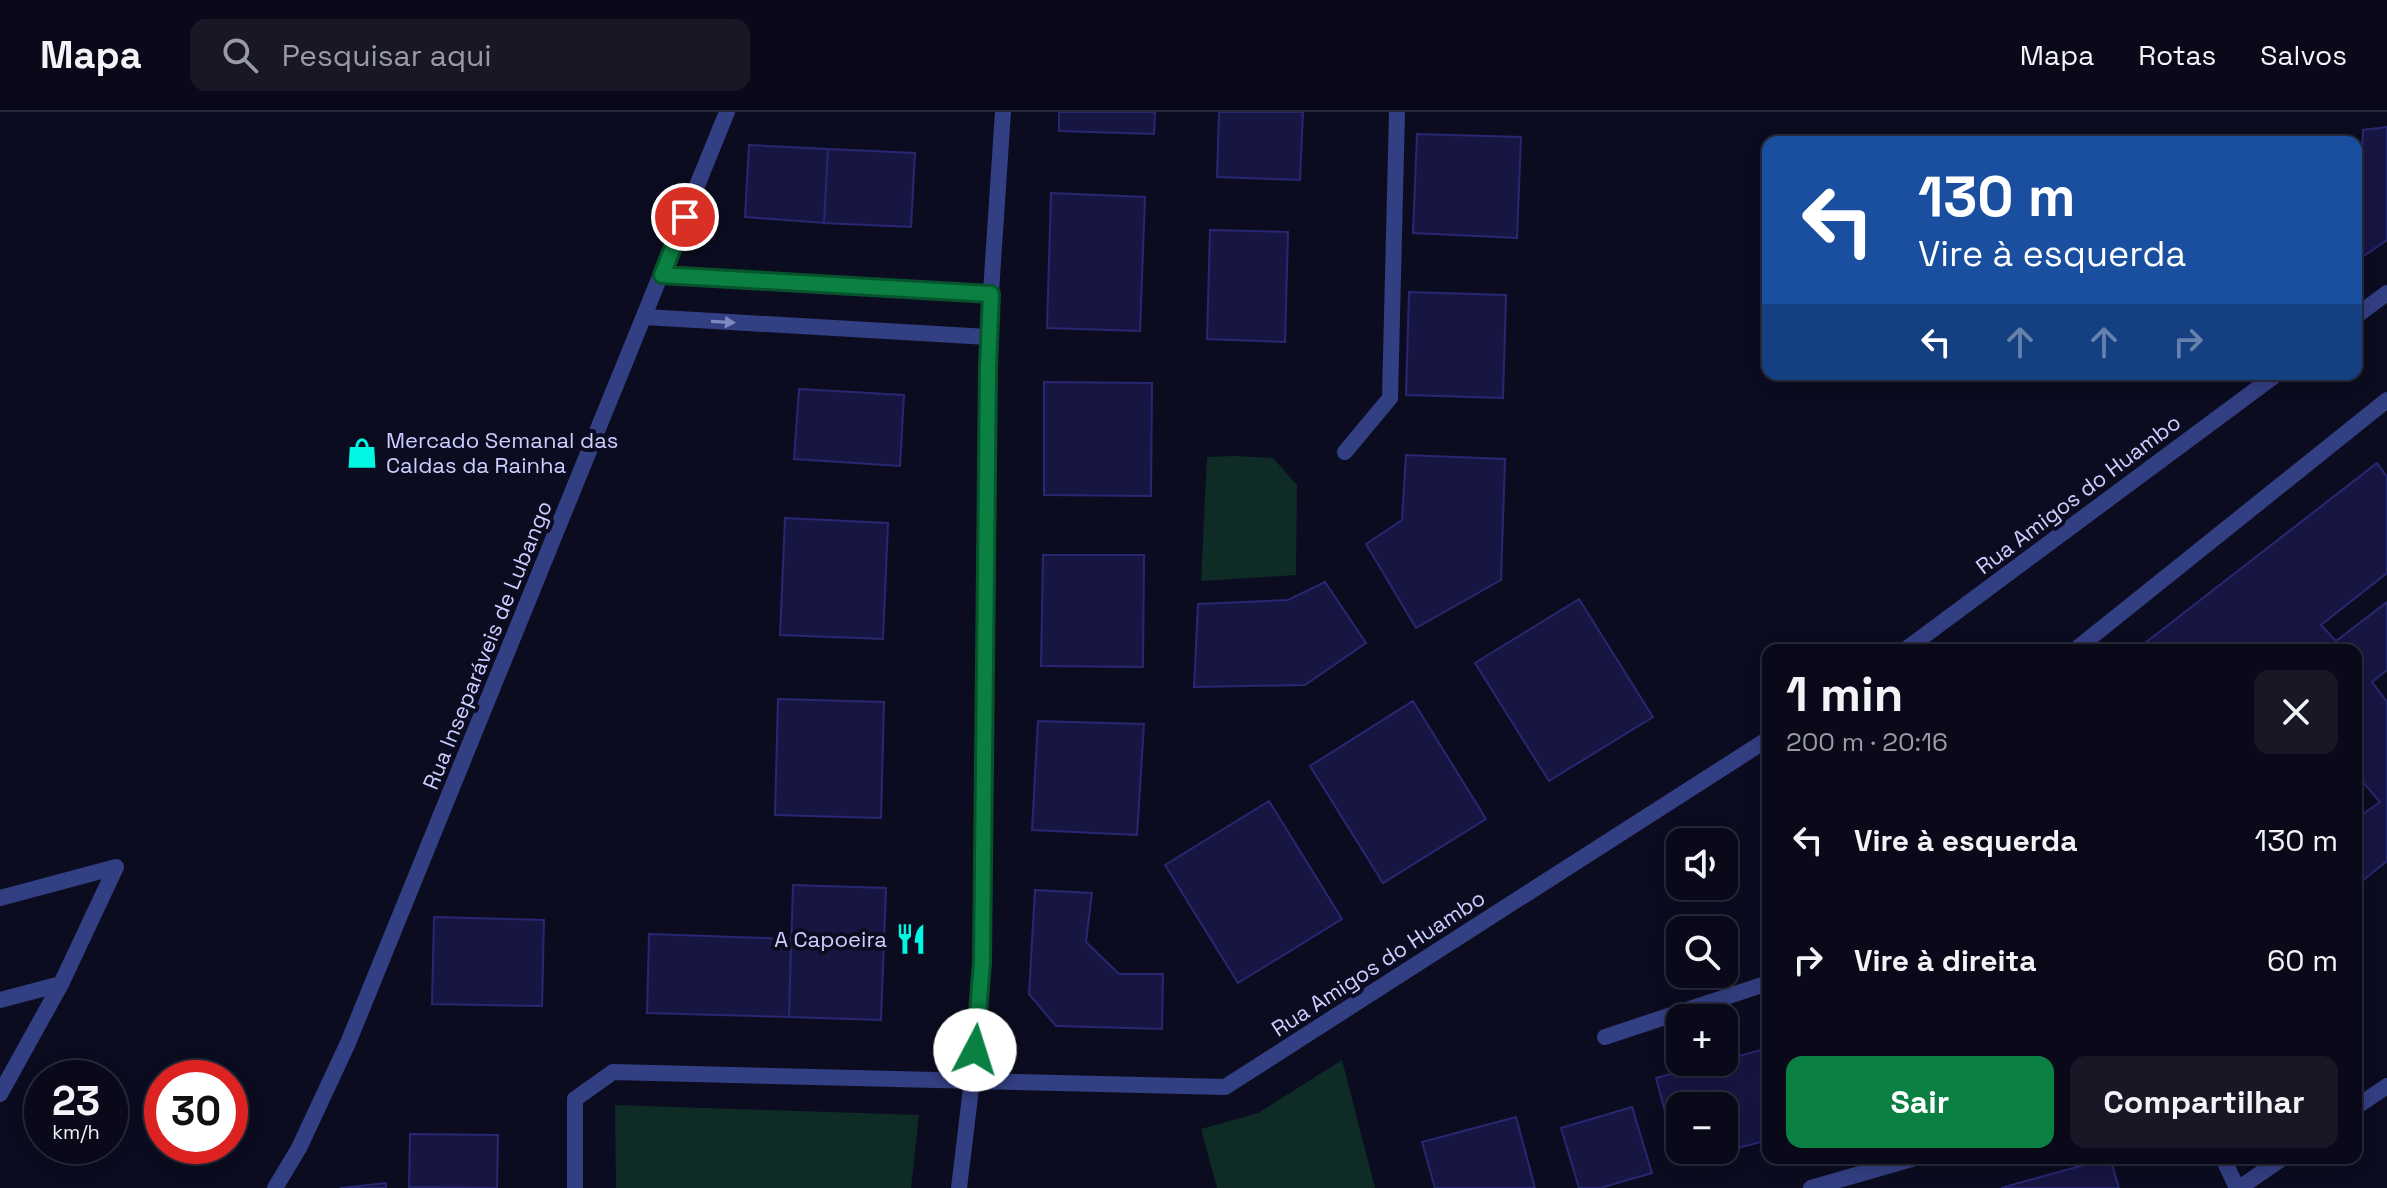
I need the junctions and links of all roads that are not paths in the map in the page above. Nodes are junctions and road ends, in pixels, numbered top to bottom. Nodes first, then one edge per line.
1 (727, 112) edge
2 (1003, 112) edge
3 (1397, 112) edge
4 (662, 275) junction
5 (2387, 293) edge
6 (991, 294) junction
7 (2362, 312) edge
8 (645, 317) junction
9 (988, 337) junction
10 (2269, 380) edge
11 (2387, 400) edge
12 (1345, 452) dead end
13 (1913, 644) edge
14 (2082, 644) edge
15 (1762, 743) edge
16 (0, 898) edge
17 (61, 984) junction
18 (1762, 985) edge
19 (0, 1000) edge
20 (1605, 1037) dead end
21 (972, 1080) junction
22 (2387, 1086) edge
23 (0, 1094) edge
24 (2362, 1103) edge
25 (1894, 1164) edge
26 (2226, 1164) edge
27 (2274, 1164) edge
28 (275, 1188) edge
29 (575, 1188) edge
30 (959, 1188) edge
31 (1811, 1188) edge
32 (2238, 1188) edge

1 - 4 street, Rua Inseparáveis de Lubango
2 - 6 street
3 - 12 street
4 - 6 street
4 - 8 street, Rua Inseparáveis de Lubango
5 - 7 street
6 - 9 street
8 -> 9 street
8 - 28 street, Rua Inseparáveis de Lubango
9 - 21 street
10 - 13 street, Rua Amigos do Huambo
11 - 14 street
15 - 21 street, Rua Amigos do Huambo
16 - 17 street
17 - 19 street
17 - 23 street
18 - 20 street
21 - 29 street, Rua Amigos do Huambo
21 - 30 street
22 - 24 street
25 - 31 street
26 - 32 street
27 - 32 street

